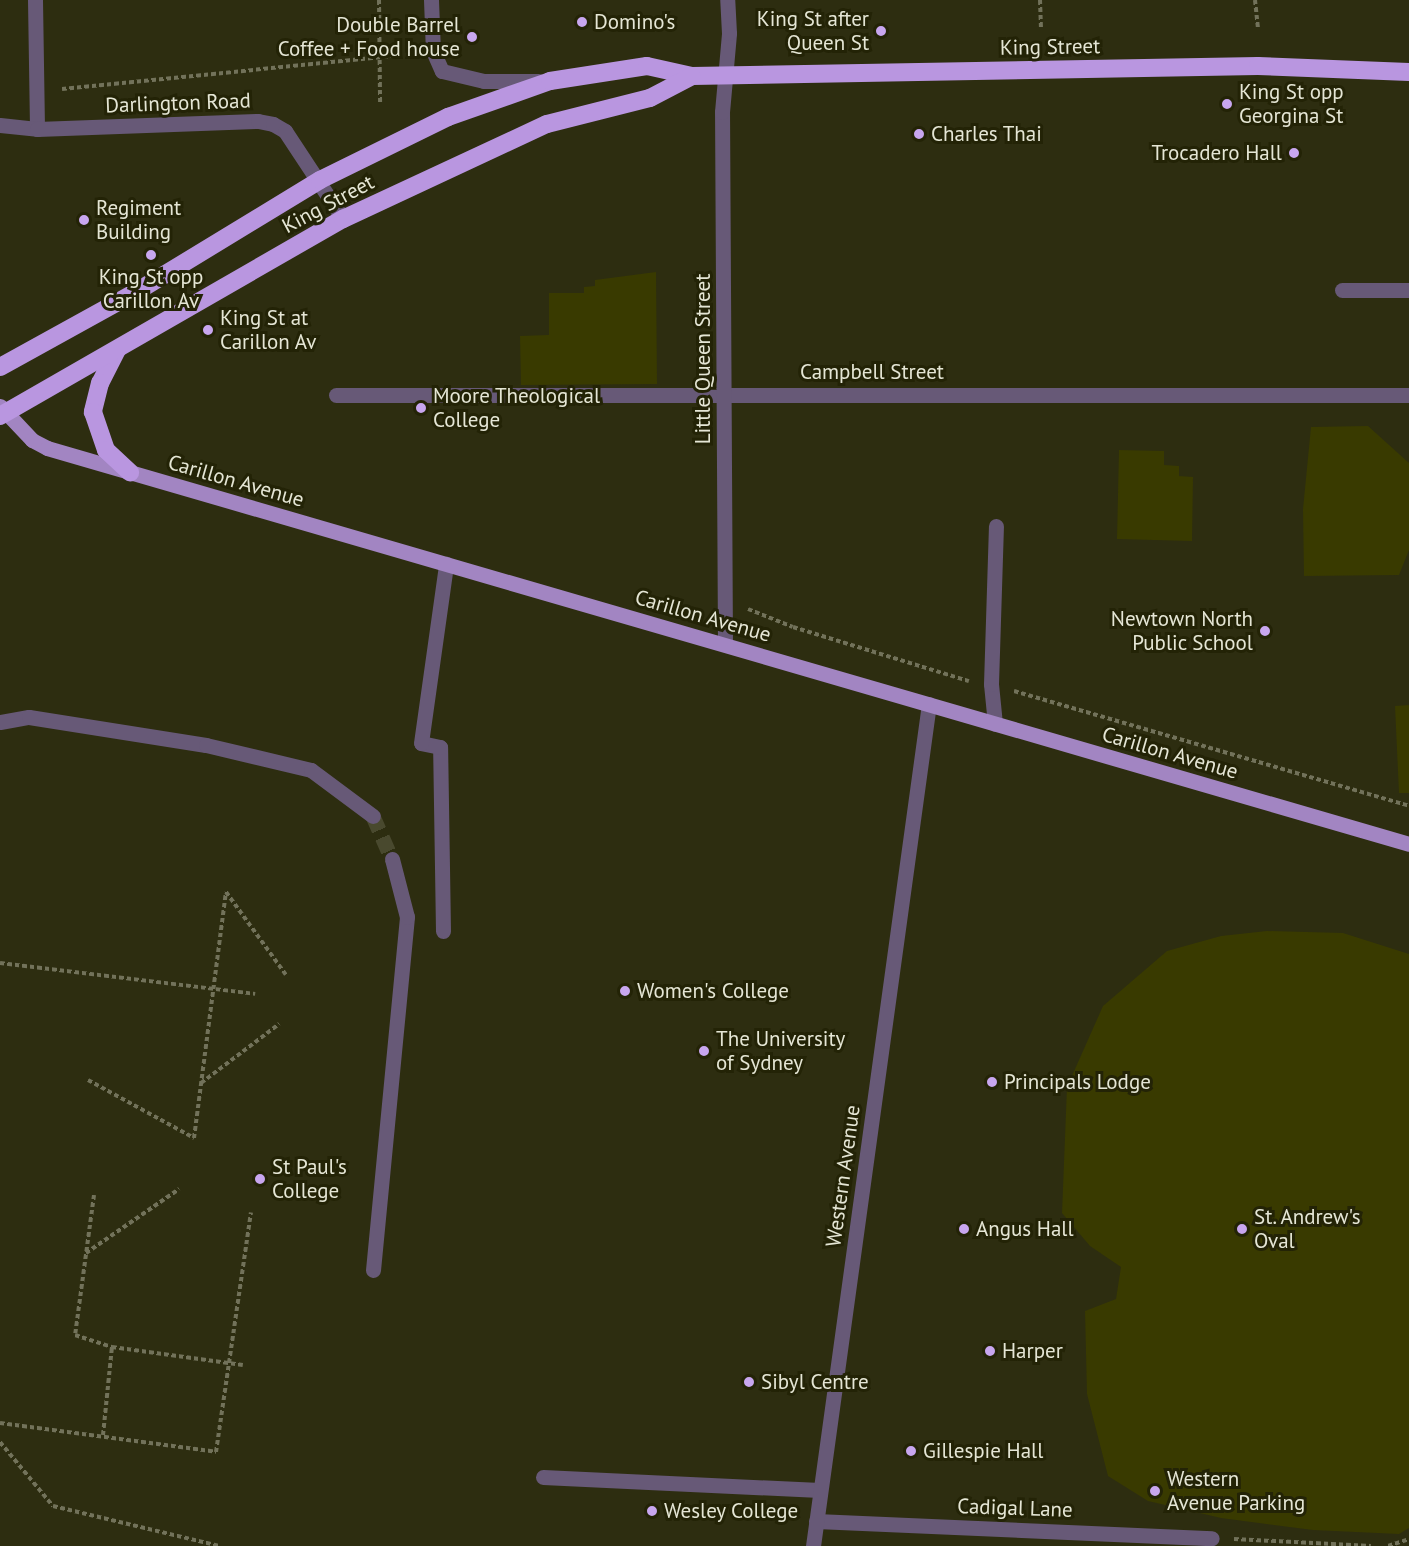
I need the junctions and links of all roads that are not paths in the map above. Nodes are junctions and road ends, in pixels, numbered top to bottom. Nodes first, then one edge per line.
1 (35, 0) edge
2 (431, 0) edge
3 (727, 0) edge
4 (1409, 72) edge
5 (726, 74) junction
6 (692, 76) junction
7 (550, 81) junction
8 (0, 125) edge
9 (37, 129) junction
10 (320, 180) junction
11 (343, 219) junction
12 (1342, 290) dead end
13 (1409, 290) edge
14 (117, 350) junction
15 (0, 367) edge
16 (725, 393) junction
17 (336, 395) dead end
18 (1409, 395) edge
19 (1, 412) edge
20 (130, 472) junction
21 (996, 526) dead end
22 (446, 564) junction
23 (724, 644) junction
24 (929, 704) junction
25 (0, 722) edge
26 (995, 724) junction
27 (374, 816) tunnel mouth
28 (1409, 844) edge
29 (392, 859) tunnel mouth
30 (443, 931) dead end
31 (373, 1270) dead end
32 (543, 1477) dead end
33 (820, 1490) junction
34 (816, 1521) junction
35 (1212, 1538) road end
36 (813, 1546) edge

1 - 9 street
2 - 7 street
3 - 5 street, Little Queen Street
4 - 5 highway, King Street
5 - 6 highway, King Street
5 - 16 street, Little Queen Street
6 - 7 highway, King Street
6 - 11 highway, King Street
7 - 10 highway, King Street
8 - 9 street, Darlington Road
9 - 10 street, Darlington Road
10 - 11 street, Darlington Road
10 - 15 highway, King Street
11 - 14 highway, King Street
12 - 13 street
14 - 19 highway, King Street
14 - 20 highway
16 - 17 street, Campbell Street
16 - 18 street, Campbell Street
16 - 23 street, Little Queen Street
19 - 20 main road, Carillon Avenue
20 - 22 main road, Carillon Avenue
21 - 26 street
22 - 23 main road, Carillon Avenue
22 - 30 street
23 - 24 main road, Carillon Avenue
24 - 26 main road, Carillon Avenue
24 - 33 street, Western Avenue
25 - 27 street
26 - 28 main road, Carillon Avenue
29 - 31 street
32 - 33 street
33 - 34 street, Western Avenue
34 - 35 street, Cadigal Lane
34 - 36 street, Western Avenue

